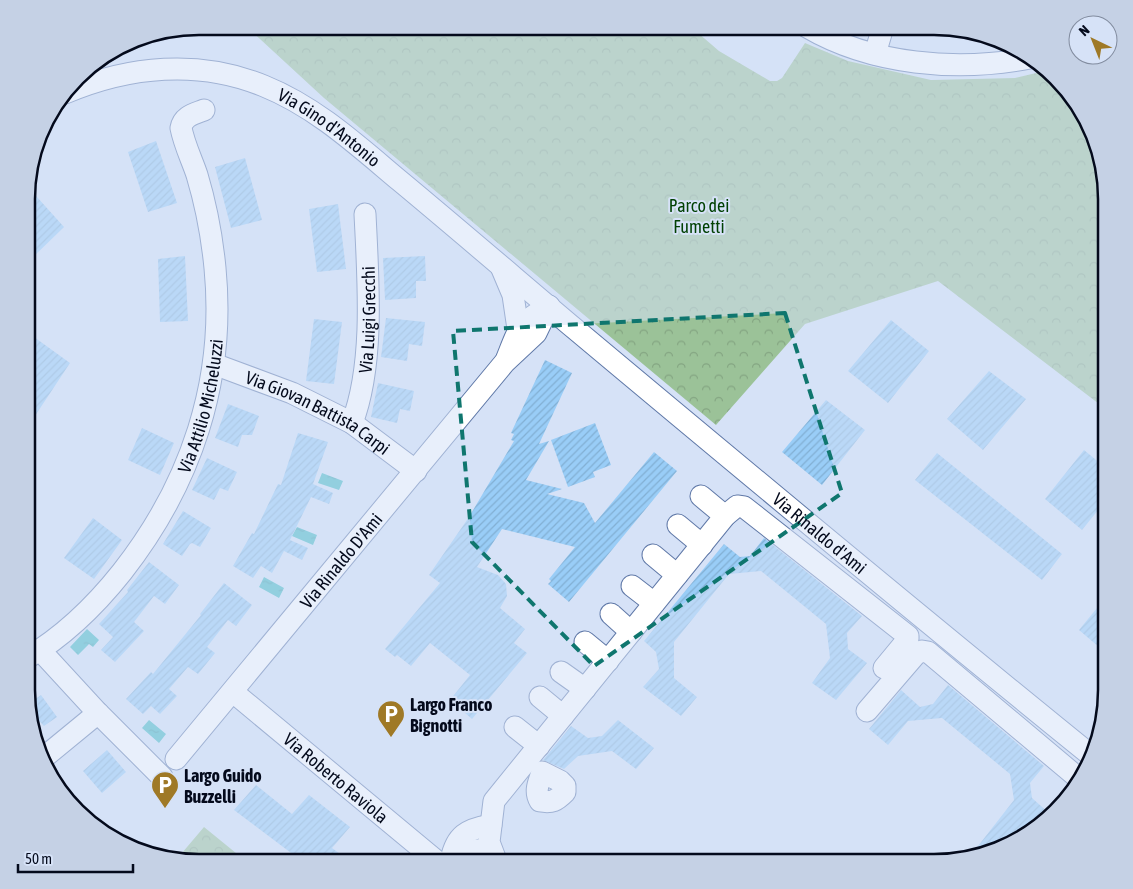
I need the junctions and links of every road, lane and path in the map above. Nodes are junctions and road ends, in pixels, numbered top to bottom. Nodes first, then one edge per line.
1 (824, 35) edge
2 (881, 35) edge
3 (875, 54) junction
4 (1020, 59) edge
5 (79, 88) edge
6 (204, 110) dead end
7 (366, 214) dead end
8 (500, 264) junction
9 (549, 306) junction
10 (577, 331) junction
11 (525, 334) junction
12 (214, 364) junction
13 (352, 423) junction
14 (416, 471) junction
15 (702, 496) dead end
16 (725, 516) junction
17 (678, 525) dead end
18 (702, 545) junction
19 (653, 555) dead end
20 (677, 575) junction
21 (632, 586) dead end
22 (654, 603) junction
23 (611, 614) dead end
24 (631, 632) junction
25 (585, 642) dead end
26 (35, 653) edge
27 (35, 655) edge
28 (608, 661) junction
29 (879, 665) dead end
30 (561, 672) dead end
31 (584, 689) junction
32 (233, 692) junction
33 (540, 697) dead end
34 (867, 711) dead end
35 (98, 713) junction
36 (563, 716) junction
37 (515, 727) dead end
38 (1086, 752) edge
39 (48, 754) edge
40 (536, 758) junction
41 (176, 759) dead end
42 (1074, 774) edge
43 (162, 777) dead end
44 (491, 825) junction
45 (436, 854) edge
46 (450, 854) edge
47 (461, 854) edge
48 (488, 854) edge
49 (493, 854) edge

1 - 3 street
2 - 3 street
3 - 4 street
5 - 8 street, Via Gino d'Antonio
6 - 12 street, Via Attilio Micheluzzi
7 - 13 street, Via Luigi Grecchi
8 - 9 street, Via Gino d'Antonio
8 - 11 street
9 - 10 street, Via Rinaldo d'Ami
9 - 11 street, Via Rinaldo D'Ami
10 - 11 street, Via Rinaldo D'Ami
10 - 38 street, Via Rinaldo d'Ami
11 - 14 street, Via Rinaldo D'Ami
12 - 13 street, Via Giovan Battista Carpi
12 - 26 street, Via Attilio Micheluzzi
13 - 14 street, Via Giovan Battista Carpi
14 - 32 street, Via Rinaldo D'Ami
15 - 16 street
16 - 18 street
16 - 29 street
17 - 18 street
18 - 20 street
19 - 20 street
20 - 22 street
21 - 22 street
22 - 24 street
23 - 24 street
24 - 28 street
25 - 28 street
27 - 35 street
28 - 31 street
30 - 31 street
31 - 36 street
32 - 41 street, Via Rinaldo D'Ami
32 - 45 street, Via Roberto Raviola
33 - 36 street
34 - 42 street
35 - 39 street
35 - 43 street
36 - 40 street
37 - 40 street
40 - 44 street
44 - 46 street
44 - 49 street
47 - 48 street

